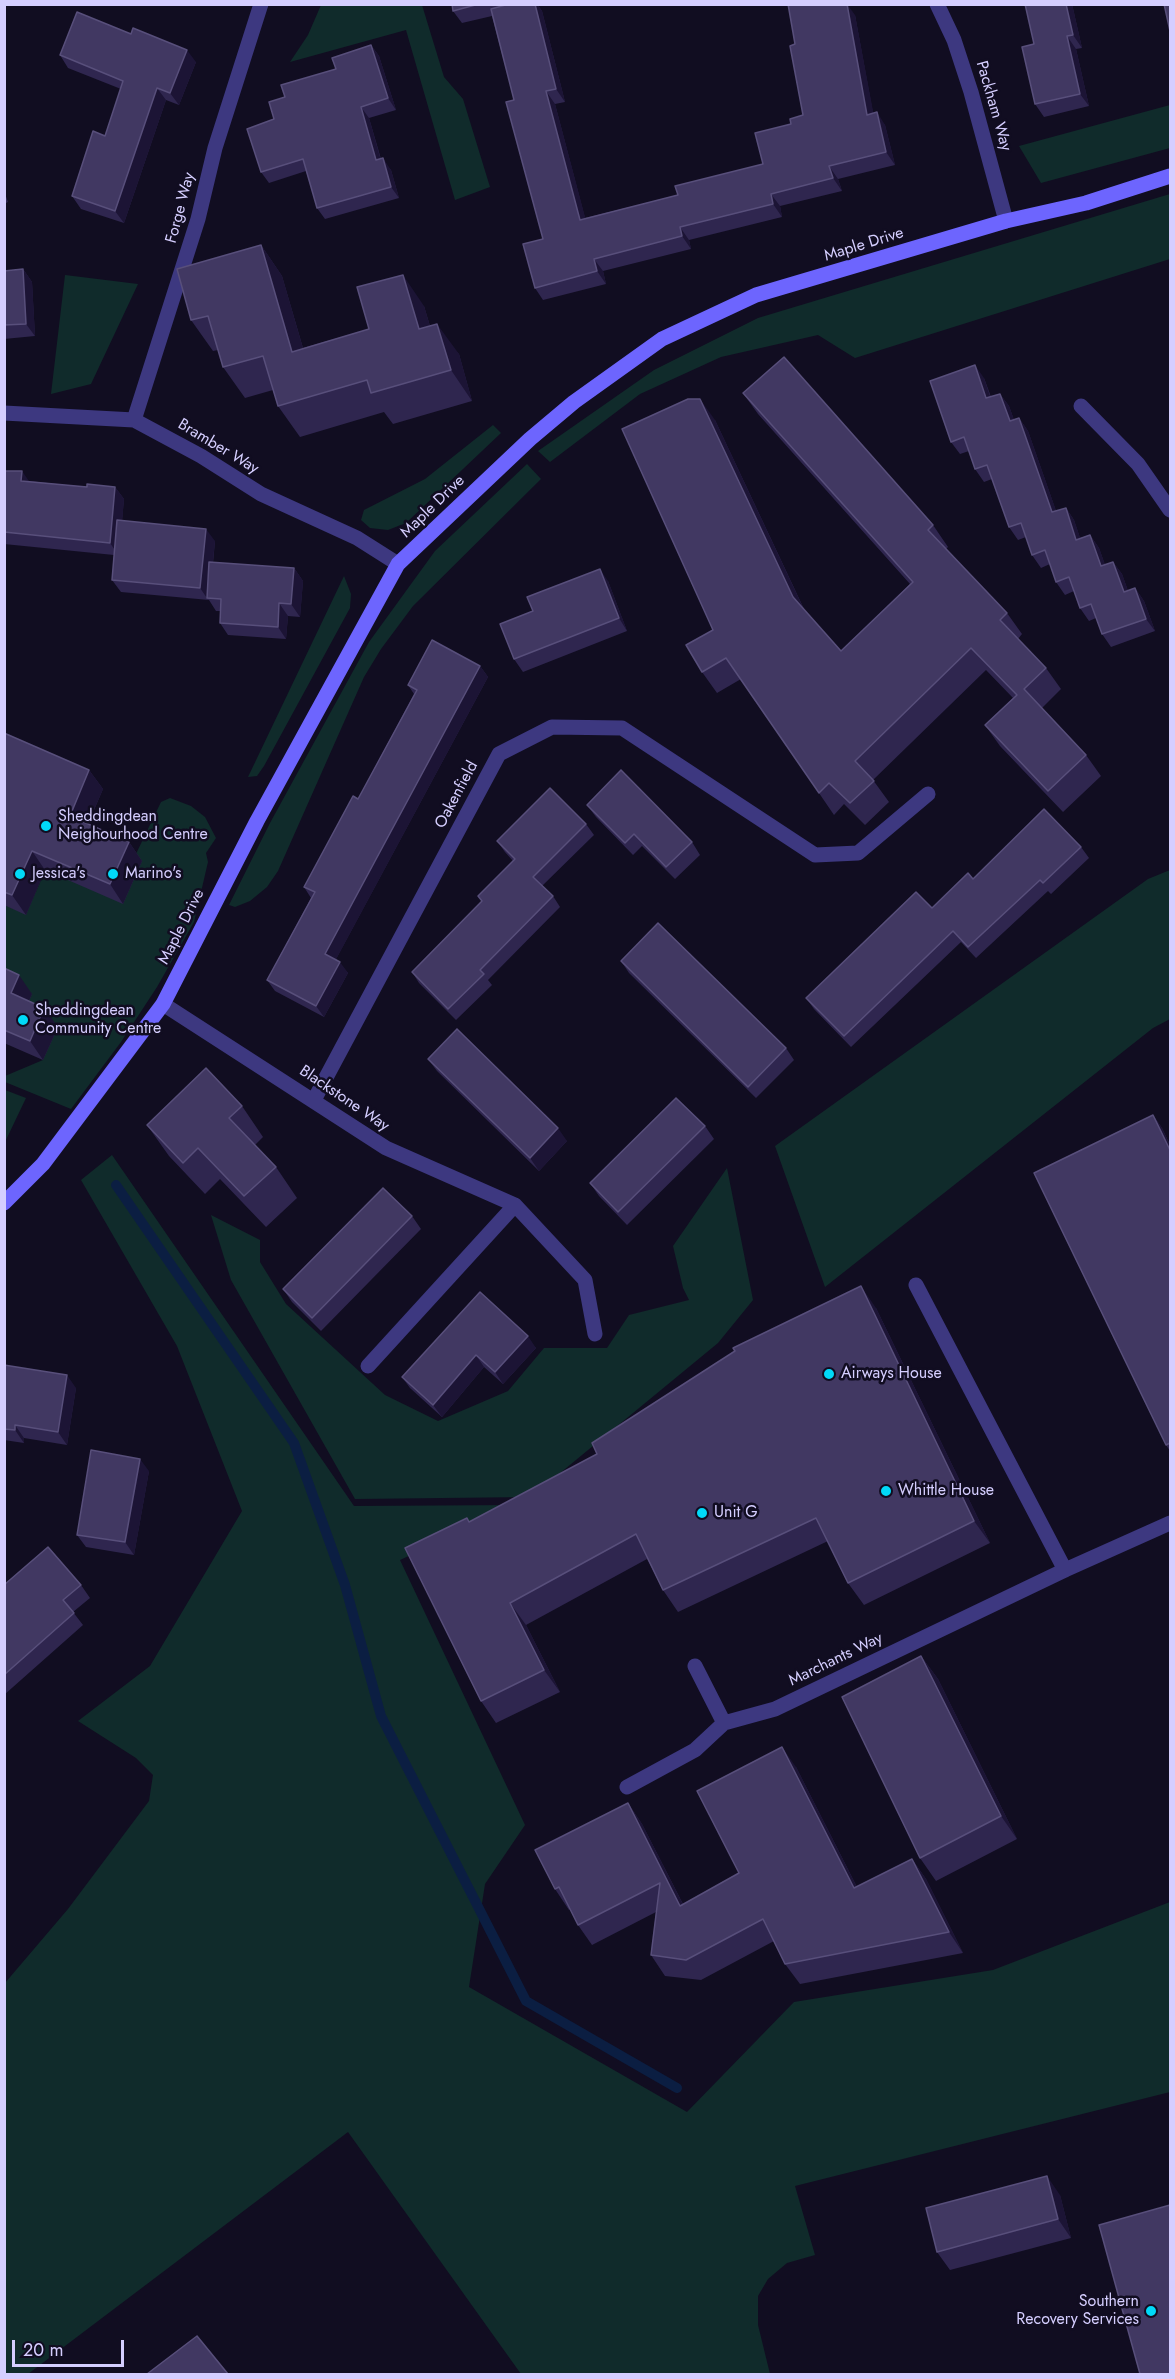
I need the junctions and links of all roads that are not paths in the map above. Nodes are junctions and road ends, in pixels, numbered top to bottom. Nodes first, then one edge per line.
1 (261, 4) edge
2 (937, 4) edge
3 (1170, 176) edge
4 (1006, 221) junction
5 (1081, 406) dead end
6 (4, 413) edge
7 (134, 420) junction
8 (1170, 510) edge
9 (399, 564) junction
10 (928, 794) dead end
11 (163, 1004) junction
12 (314, 1100) junction
13 (4, 1203) edge
14 (515, 1205) junction
15 (916, 1285) dead end
16 (595, 1334) dead end
17 (368, 1366) dead end
18 (1170, 1523) edge
19 (1065, 1570) junction
20 (695, 1666) dead end
21 (724, 1723) junction
22 (627, 1787) dead end

1 - 7 street, Forge Way
2 - 4 street, Packham Way
3 - 4 street, Maple Drive
4 - 9 street, Maple Drive
5 - 8 street
6 - 7 street, Bramber Way
7 - 9 street, Bramber Way
9 - 11 street, Maple Drive
10 - 12 street, Oakenfield
11 - 12 street, Blackstone Way
11 - 13 street, Maple Drive
12 - 14 street, Blackstone Way
14 - 16 street, Blackstone Way
14 - 17 street
15 - 19 street
18 - 19 street, Marchants Way
19 - 21 street, Marchants Way
20 - 21 street
21 - 22 street, Marchants Way

